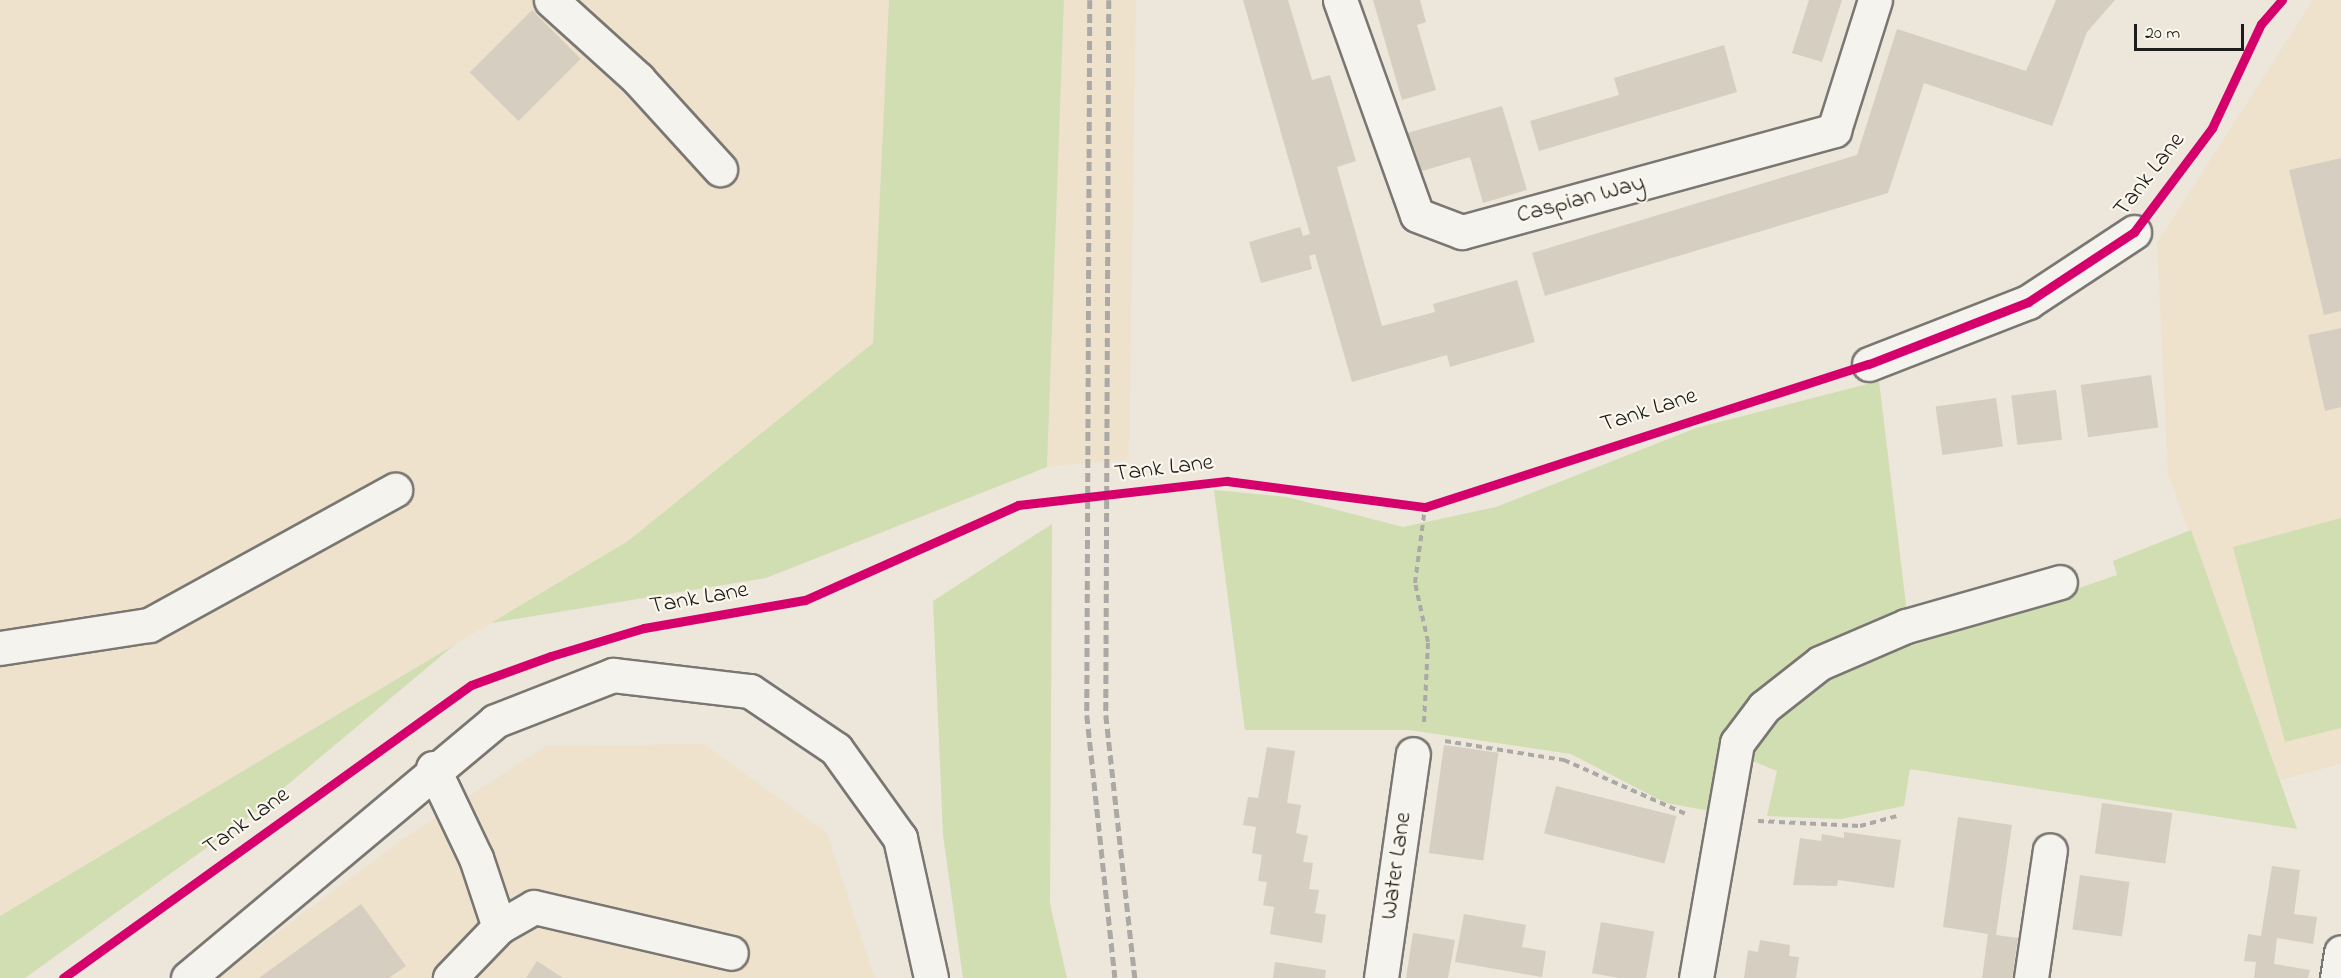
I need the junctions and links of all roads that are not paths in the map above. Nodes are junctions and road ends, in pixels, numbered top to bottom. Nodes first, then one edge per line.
1 (551, 0) edge
2 (1340, 0) edge
3 (1875, 0) edge
4 (720, 169) dead end
5 (2134, 232) dead end
6 (1869, 364) dead end
7 (394, 490) dead end
8 (2060, 582) dead end
9 (0, 648) edge
10 (1416, 746) road end
11 (433, 768) junction
12 (2050, 850) dead end
13 (499, 927) junction
14 (2341, 952) edge
15 (731, 953) dead end
16 (188, 978) edge
17 (450, 978) edge
18 (931, 978) edge
19 (1381, 978) edge
20 (1696, 978) edge
21 (2031, 978) edge
22 (2337, 978) edge

1 - 4 street
2 - 3 street, Caspian Way
5 - 6 street, Tank Lane
7 - 9 street
8 - 20 street
10 - 19 street, Water Lane
11 - 13 street
11 - 16 street
11 - 18 street
12 - 21 street
13 - 15 street
13 - 17 street
14 - 22 street

